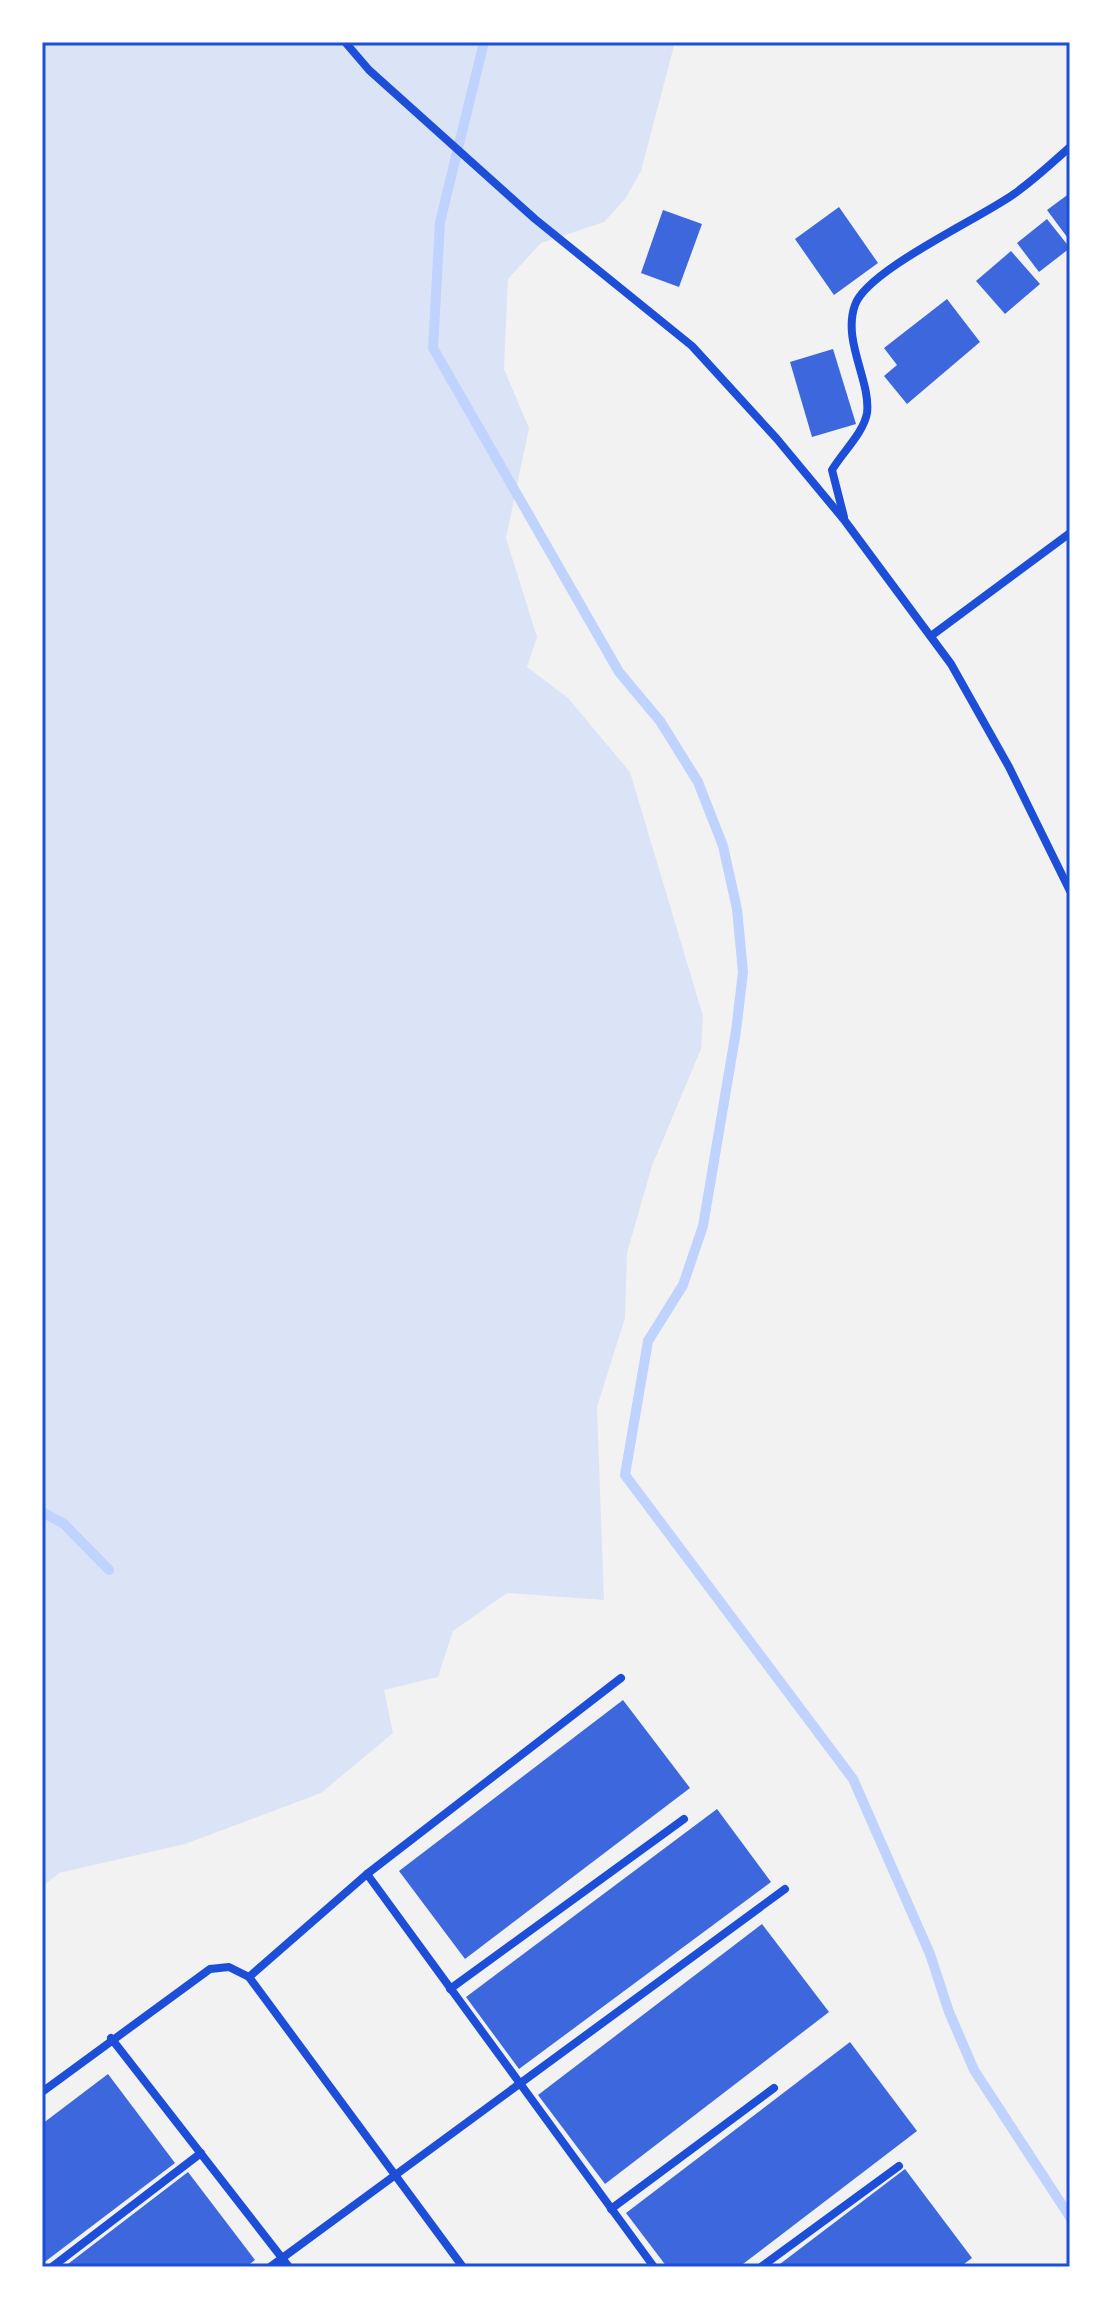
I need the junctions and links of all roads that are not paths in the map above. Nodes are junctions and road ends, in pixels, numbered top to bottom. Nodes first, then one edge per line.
1 (345, 42) edge
2 (1070, 147) edge
3 (845, 521) junction
4 (1070, 533) edge
5 (931, 636) junction
6 (1070, 891) edge
7 (621, 1678) dead end
8 (684, 1819) dead end
9 (367, 1874) junction
10 (785, 1889) dead end
11 (249, 1977) junction
12 (450, 1989) junction
13 (111, 2038) junction
14 (518, 2084) junction
15 (774, 2088) dead end
16 (42, 2092) edge
17 (201, 2153) junction
18 (899, 2166) dead end
19 (398, 2175) junction
20 (611, 2209) junction
21 (283, 2258) junction
22 (52, 2267) edge
23 (270, 2267) edge
24 (289, 2267) edge
25 (463, 2267) edge
26 (654, 2267) edge
27 (761, 2267) edge

1 - 3 street
2 - 3 street
3 - 5 street
4 - 5 street
5 - 6 street
7 - 9 street
8 - 12 street
9 - 11 street
9 - 12 street
10 - 14 street
11 - 13 street
11 - 19 street
12 - 14 street
13 - 16 street
13 - 17 street
14 - 19 street
14 - 20 street
15 - 20 street
17 - 21 street
17 - 22 street
18 - 27 street
19 - 21 street
19 - 25 street
20 - 26 street
21 - 23 street
21 - 24 street

